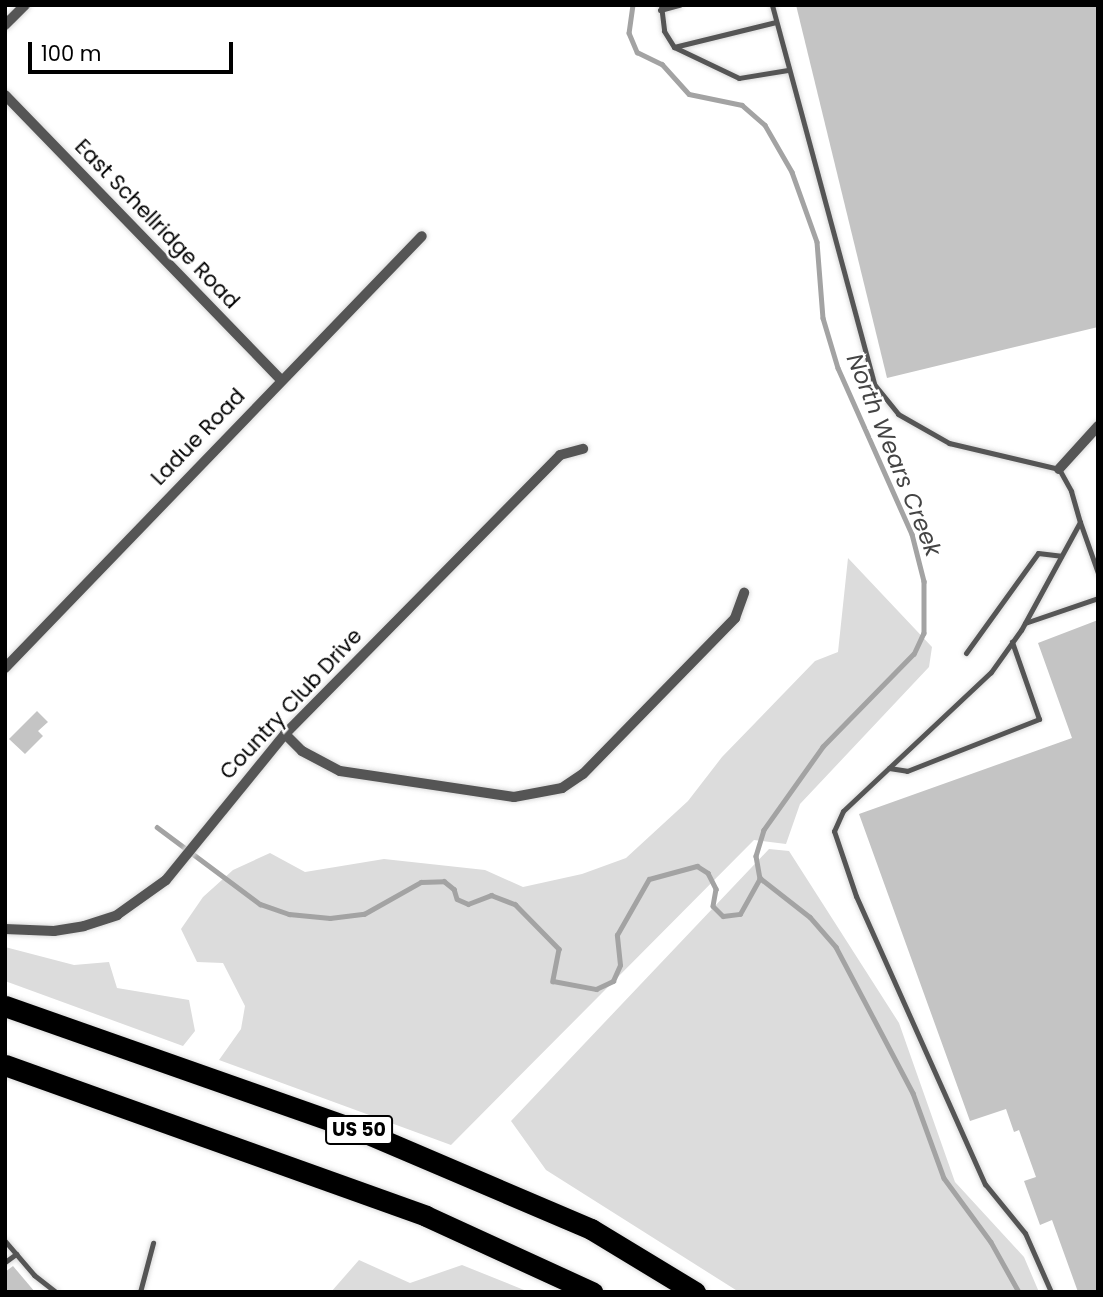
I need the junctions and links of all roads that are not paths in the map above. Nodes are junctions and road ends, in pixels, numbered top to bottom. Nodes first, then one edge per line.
1 (25, 5) edge
2 (679, 5) edge
3 (772, 5) edge
4 (661, 7) edge
5 (776, 22) junction
6 (5, 25) edge
7 (674, 47) junction
8 (788, 70) junction
9 (5, 95) edge
10 (422, 236) dead end
11 (280, 379) junction
12 (1098, 426) edge
13 (583, 449) dead end
14 (1059, 469) junction
15 (1080, 522) junction
16 (1061, 556) junction
17 (1098, 573) edge
18 (744, 593) dead end
19 (1098, 598) edge
20 (1025, 623) junction
21 (1012, 642) junction
22 (965, 653) dead end
23 (5, 668) edge
24 (285, 734) junction
25 (889, 768) junction
26 (5, 929) edge
27 (5, 1006) edge
28 (5, 1065) edge
29 (5, 1241) edge
30 (153, 1243) dead end
31 (16, 1254) junction
32 (5, 1262) edge
33 (56, 1292) edge
34 (139, 1292) edge
35 (592, 1292) edge
36 (695, 1292) edge
37 (1051, 1292) edge

1 - 6 street
2 - 4 lane
3 - 5 lane
4 - 7 lane
5 - 7 lane
5 - 8 lane
7 - 8 lane
8 - 14 lane
9 - 11 street, East Schellridge Road
10 - 11 street, Ladue Road
11 - 23 street, Ladue Road
12 - 14 street
13 - 24 street, Country Club Drive
14 - 15 lane
15 - 16 lane
15 - 17 lane
16 - 20 lane
16 - 22 lane
18 - 24 street
19 - 20 lane
20 - 21 lane
21 - 25 lane
21 - 25 lane
24 - 26 street, Country Club Drive
25 - 37 lane
27 - 36 highway, US 50
28 - 35 highway
29 - 31 lane
30 - 34 lane
31 - 32 lane
31 - 33 lane

